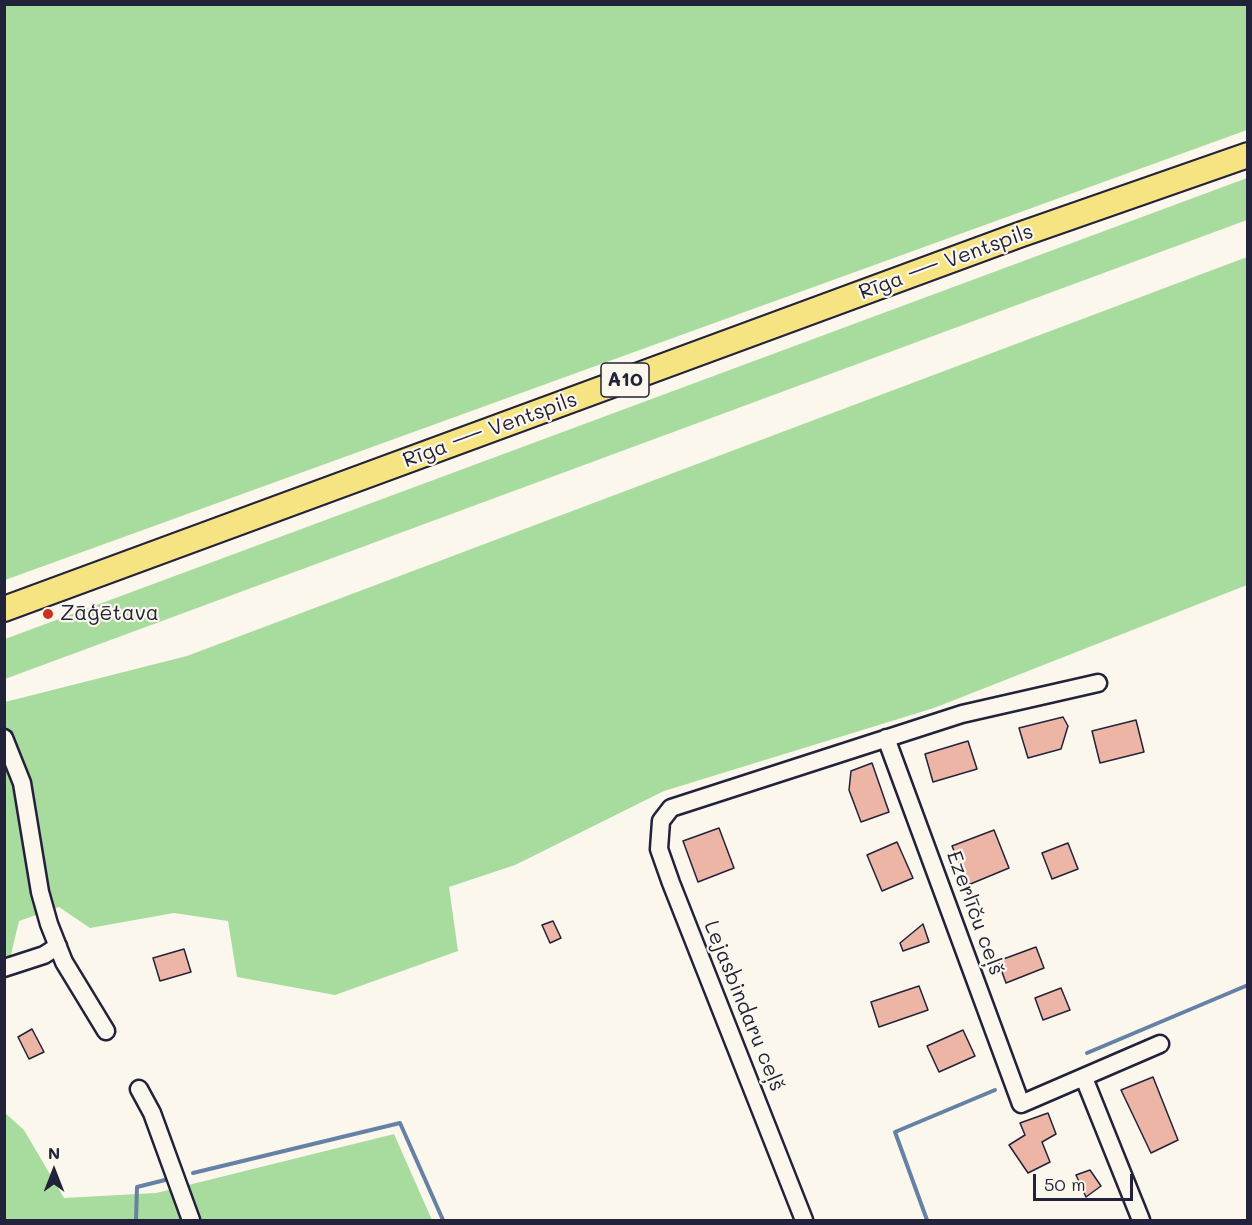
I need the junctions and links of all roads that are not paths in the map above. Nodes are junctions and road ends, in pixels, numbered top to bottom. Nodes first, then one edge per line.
1 (1248, 155) edge
2 (4, 609) edge
3 (1098, 684) dead end
4 (4, 738) edge
5 (886, 738) junction
6 (58, 946) junction
7 (4, 968) edge
8 (106, 1031) dead end
9 (1160, 1044) dead end
10 (1084, 1078) junction
11 (139, 1089) dead end
12 (190, 1221) edge
13 (804, 1221) edge
14 (1141, 1221) edge

1 - 2 highway, Rīga — Ventspils / A10
3 - 5 street
4 - 6 street
5 - 10 street, Ezerlīču ceļš
5 - 13 street, Lejasbindaru ceļš
6 - 7 street
6 - 8 street
9 - 10 street
10 - 14 street
11 - 12 street

